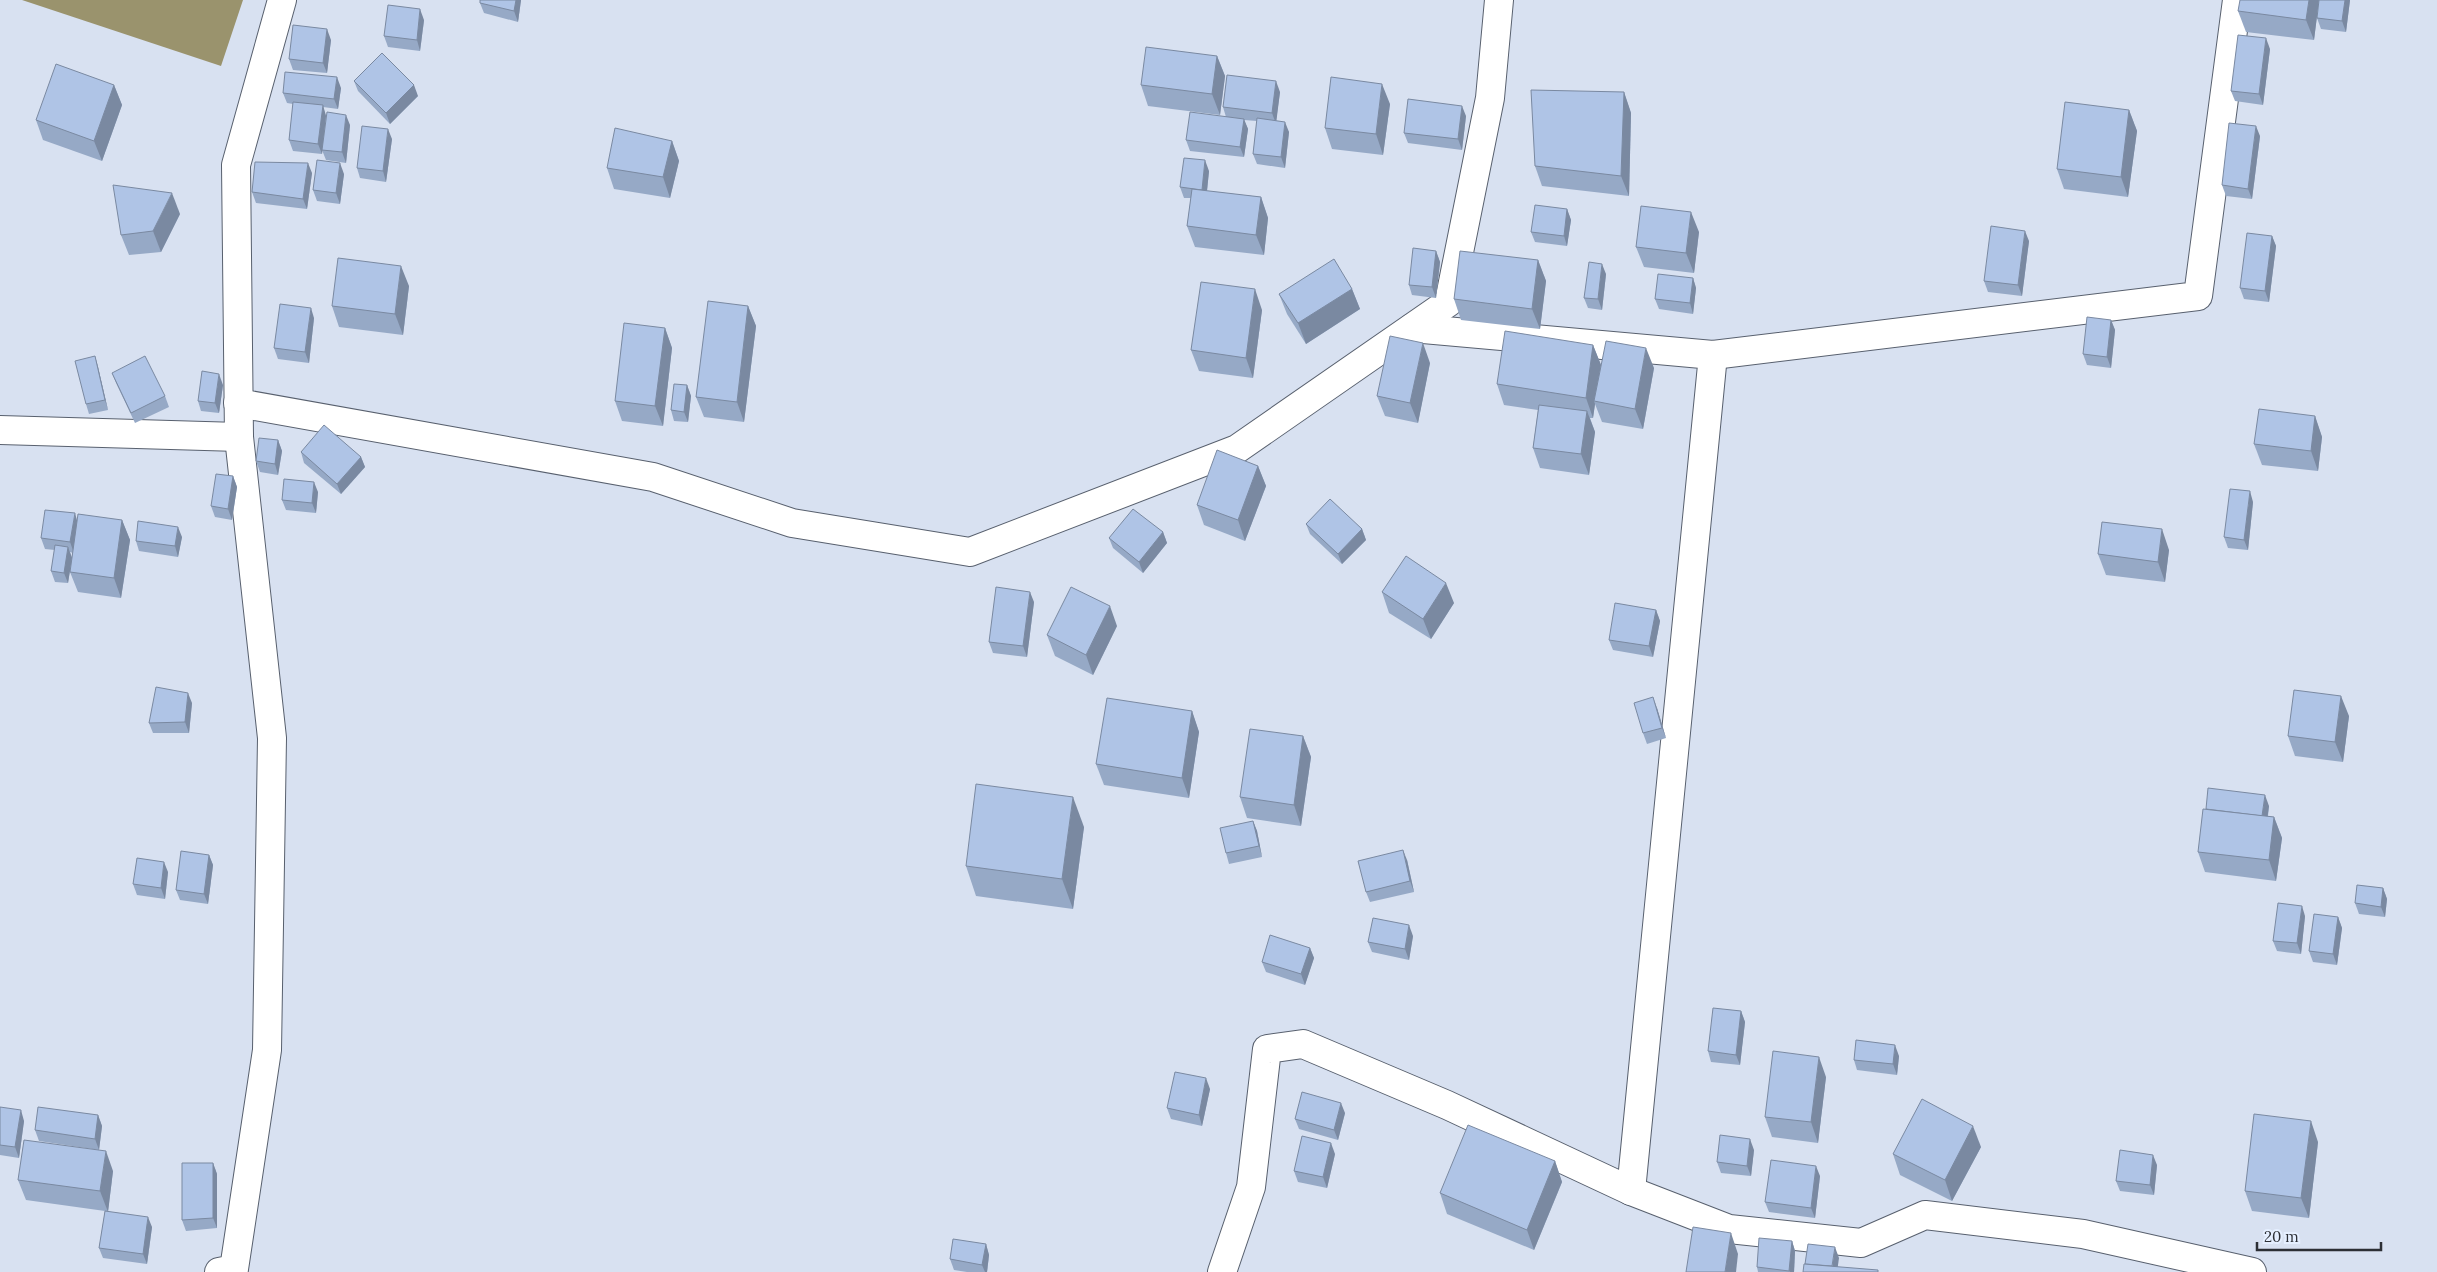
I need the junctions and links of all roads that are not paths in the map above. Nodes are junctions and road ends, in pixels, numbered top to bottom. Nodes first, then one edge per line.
1 (282, 0) edge
2 (1499, 0) edge
3 (2237, 0) edge
4 (1412, 328) junction
5 (1713, 355) junction
6 (238, 403) junction
7 (0, 430) edge
8 (239, 437) junction
9 (1631, 1191) junction
10 (219, 1272) edge
11 (1222, 1272) edge
12 (2252, 1272) edge

1 - 6 street
2 - 4 street
3 - 5 street
4 - 5 street
4 - 6 street
5 - 9 street
6 - 8 street
7 - 8 street
8 - 10 street
9 - 11 street
9 - 12 street

